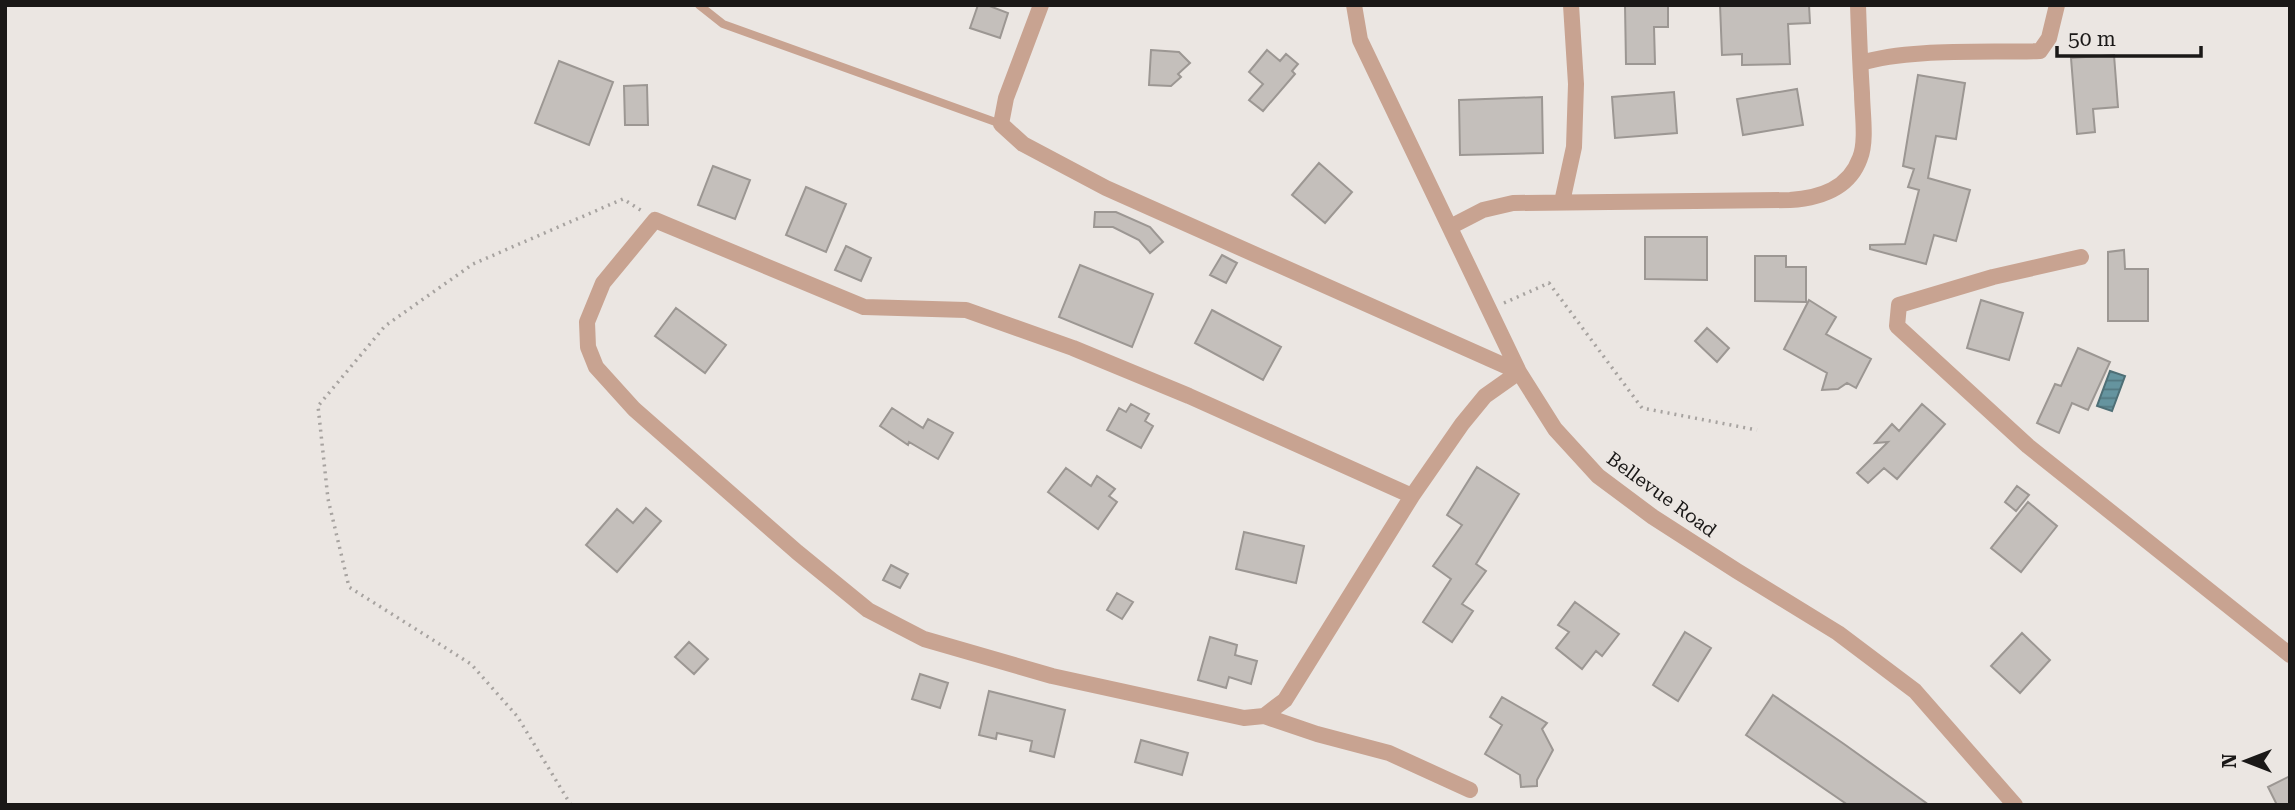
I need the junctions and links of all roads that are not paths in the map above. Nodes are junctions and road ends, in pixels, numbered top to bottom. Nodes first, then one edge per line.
1 (699, 5) edge
2 (1041, 5) edge
3 (1354, 5) edge
4 (1571, 5) edge
5 (1858, 5) edge
6 (2057, 5) edge
7 (1861, 63) junction
8 (1001, 124) junction
9 (1562, 202) junction
10 (1450, 227) junction
11 (2081, 257) dead end
12 (1519, 372) junction
13 (1412, 496) junction
14 (2290, 655) edge
15 (1265, 716) junction
16 (1470, 790) dead end
17 (2015, 805) edge

1 - 8 lane
2 - 8 street
3 - 10 street, Bellevue Road
4 - 9 street
5 - 7 street
6 - 7 street
7 - 9 street
8 - 12 street
9 - 10 street
10 - 12 street, Bellevue Road
11 - 14 street
12 - 13 street
12 - 17 street, Bellevue Road
13 - 15 street
13 - 15 street
15 - 16 street

